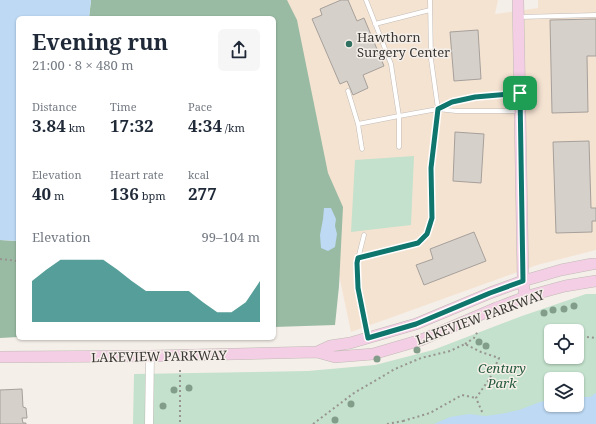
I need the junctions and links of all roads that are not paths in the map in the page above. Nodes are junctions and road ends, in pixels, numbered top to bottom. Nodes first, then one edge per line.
1 (366, 0) edge
2 (430, 0) edge
3 (518, 0) edge
4 (430, 10) junction
5 (596, 15) edge
6 (518, 17) junction
7 (375, 24) junction
8 (348, 91) dead end
9 (520, 93) junction
10 (438, 109) junction
11 (520, 111) junction
12 (399, 116) junction
13 (358, 124) junction
14 (399, 147) dead end
15 (362, 149) dead end
16 (364, 235) dead end
17 (358, 258) junction
18 (596, 264) edge
19 (523, 281) junction
20 (596, 281) edge
21 (525, 298) junction
22 (368, 338) junction
23 (317, 352) junction
24 (150, 356) junction
25 (0, 357) edge
26 (149, 424) edge

1 - 7 lane
2 - 4 lane
3 - 6 street
4 - 7 lane
4 - 10 lane
5 - 6 lane
6 - 9 street
7 - 12 lane
8 - 13 lane
9 - 10 lane
9 - 11 street
10 - 11 lane
10 - 12 lane
10 - 17 lane
11 - 19 street
12 - 13 lane
12 - 14 lane
13 - 15 lane
16 - 17 lane
17 - 22 lane
18 - 19 street, LAKEVIEW PARKWAY
19 - 21 street
19 - 22 street, LAKEVIEW PARKWAY
20 - 21 street, LAKEVIEW PARKWAY
21 - 23 street, LAKEVIEW PARKWAY
22 - 23 street, LAKEVIEW PARKWAY
23 - 24 street, LAKEVIEW PARKWAY
24 - 25 street, LAKEVIEW PARKWAY
24 - 26 street

